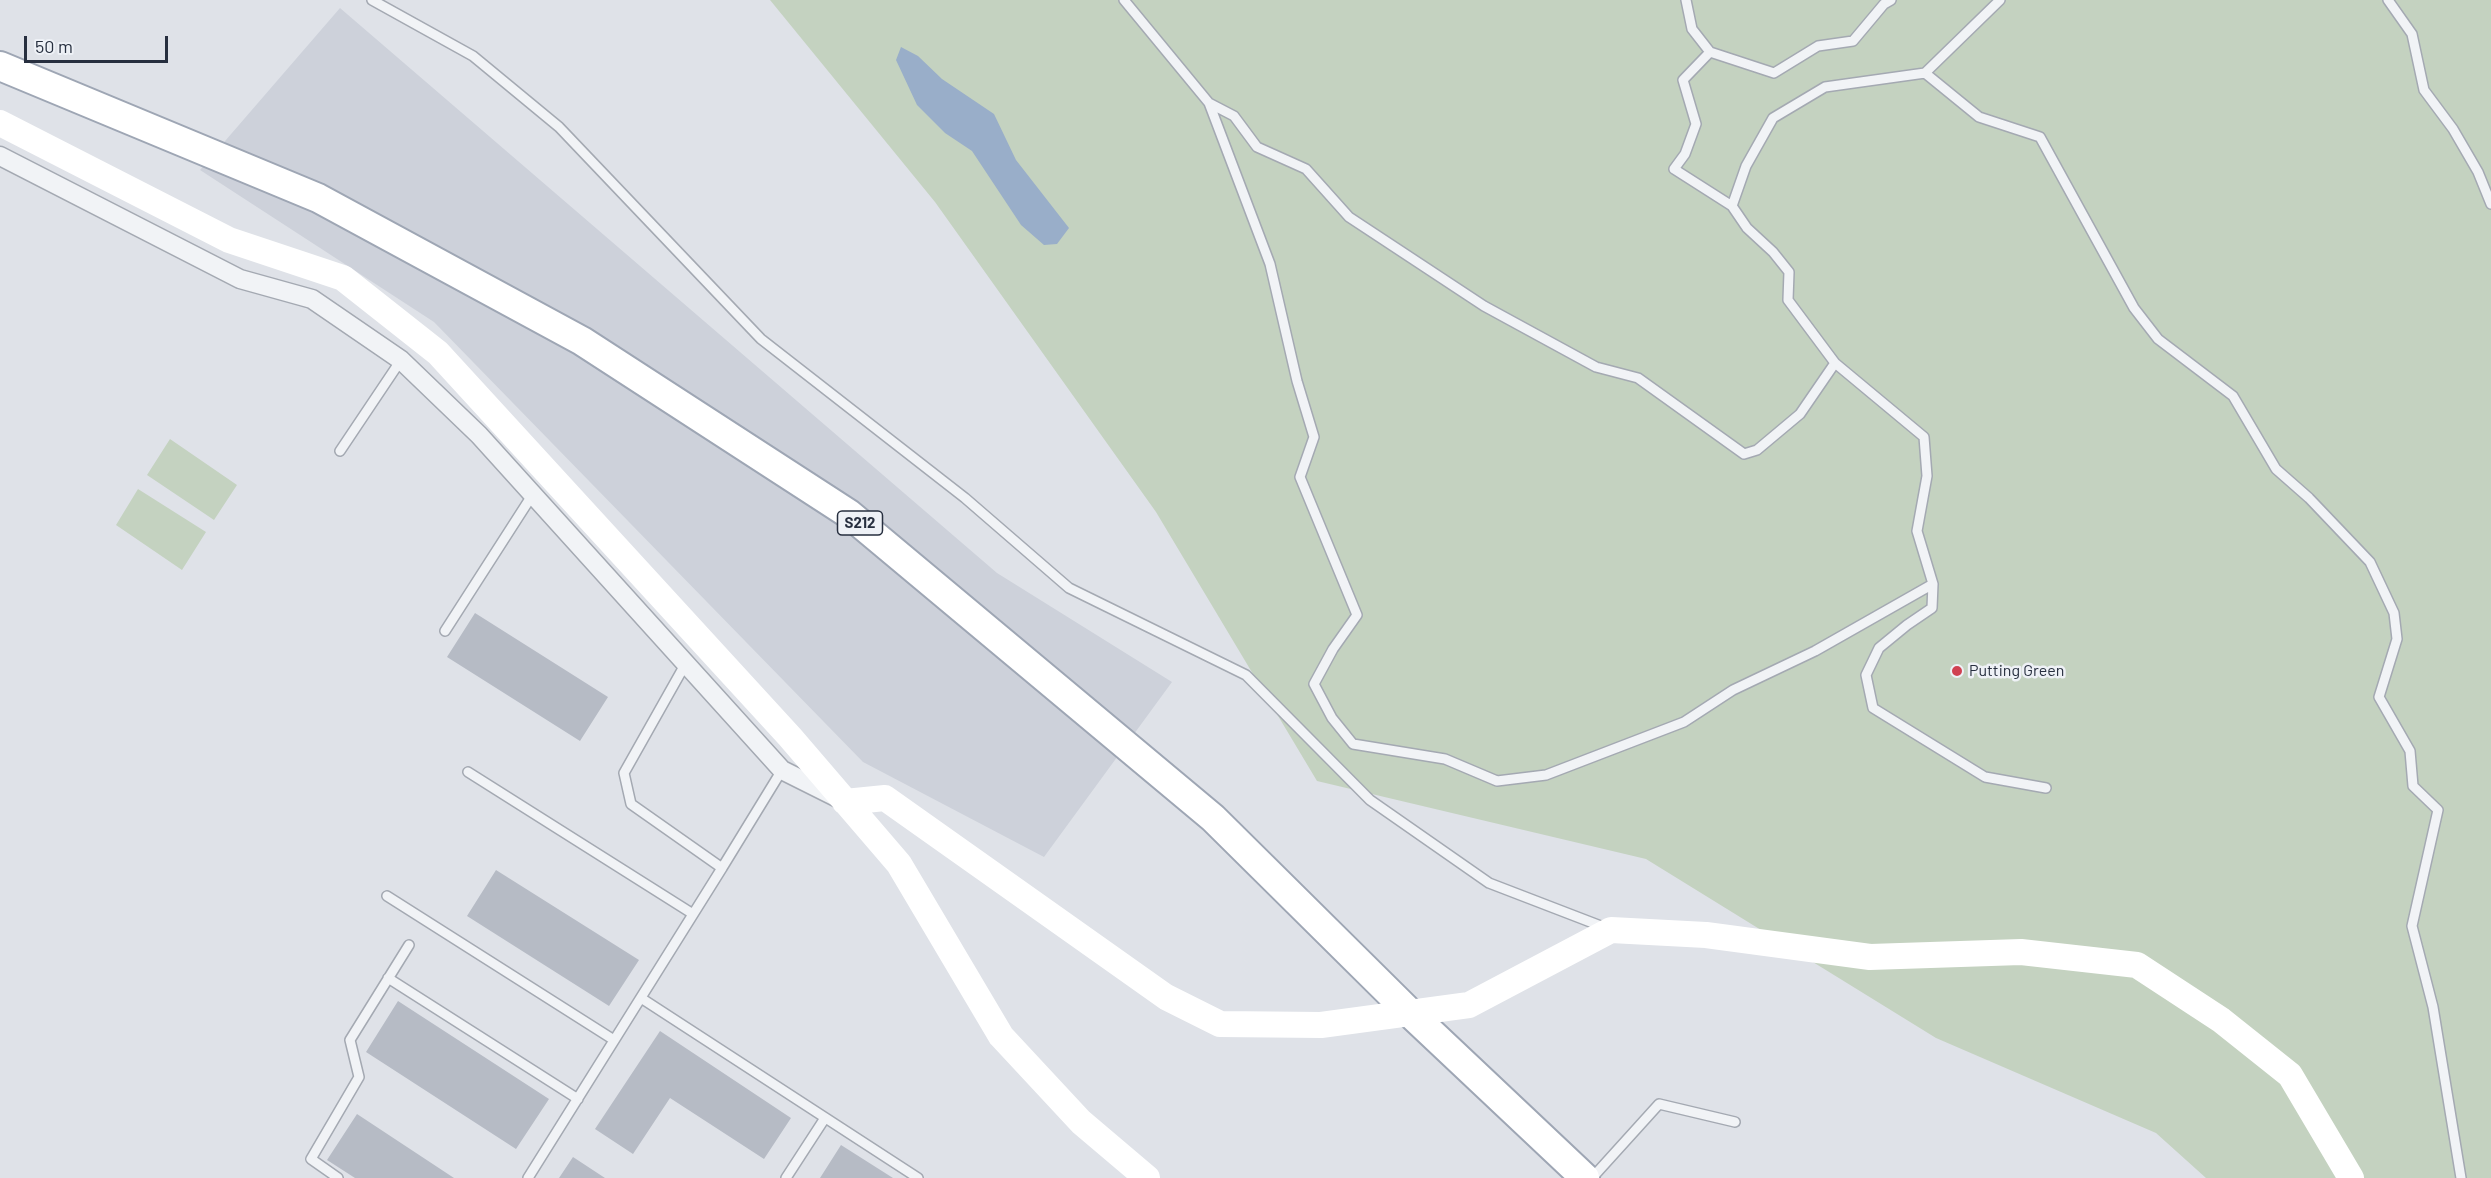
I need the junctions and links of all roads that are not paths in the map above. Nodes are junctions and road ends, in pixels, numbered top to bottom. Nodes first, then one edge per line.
1 (372, 0) edge
2 (1124, 0) edge
3 (1686, 0) edge
4 (1891, 0) edge
5 (2000, 0) edge
6 (2388, 0) edge
7 (1710, 52) junction
8 (0, 66) edge
9 (1925, 73) junction
10 (1209, 103) junction
11 (0, 123) edge
12 (0, 156) edge
13 (2491, 204) edge
14 (1732, 206) junction
15 (401, 360) junction
16 (1835, 363) junction
17 (340, 451) dead end
18 (533, 494) junction
19 (1933, 584) junction
20 (445, 631) dead end
21 (686, 663) junction
22 (782, 770) junction
23 (468, 772) dead end
24 (2046, 788) dead end
25 (845, 802) junction
26 (722, 868) junction
27 (387, 896) dead end
28 (693, 914) junction
29 (1611, 930) junction
30 (409, 945) dead end
31 (388, 978) junction
32 (640, 998) junction
33 (1410, 1013) junction
34 (614, 1040) junction
35 (578, 1099) junction
36 (825, 1118) junction
37 (1735, 1122) dead end
38 (338, 1178) edge
39 (528, 1178) edge
40 (786, 1178) edge
41 (918, 1178) edge
42 (1147, 1178) edge
43 (1585, 1178) edge
44 (1592, 1178) edge
45 (2351, 1178) edge
46 (2461, 1178) edge

1 - 29 lane
2 - 10 lane
3 - 7 lane
4 - 7 lane
5 - 9 lane
6 - 13 lane
7 - 14 lane
8 - 33 main road, S212
9 - 14 lane
9 - 46 lane
10 - 16 lane
10 - 19 lane
11 - 25 street
12 - 15 street
14 - 16 lane
15 - 17 lane
15 - 18 street
16 - 19 lane
18 - 20 lane
18 - 21 street
19 - 24 lane
21 - 22 street
21 - 26 lane
22 - 25 street
22 - 26 lane
23 - 28 lane
25 - 33 street
25 - 42 street
26 - 28 lane
27 - 34 lane
28 - 32 lane
29 - 33 street
29 - 45 street
30 - 31 lane
31 - 35 lane
31 - 38 lane
32 - 34 lane
32 - 36 lane
33 - 43 main road, S212
34 - 35 lane
35 - 39 lane
36 - 40 lane
36 - 41 lane
37 - 44 lane

